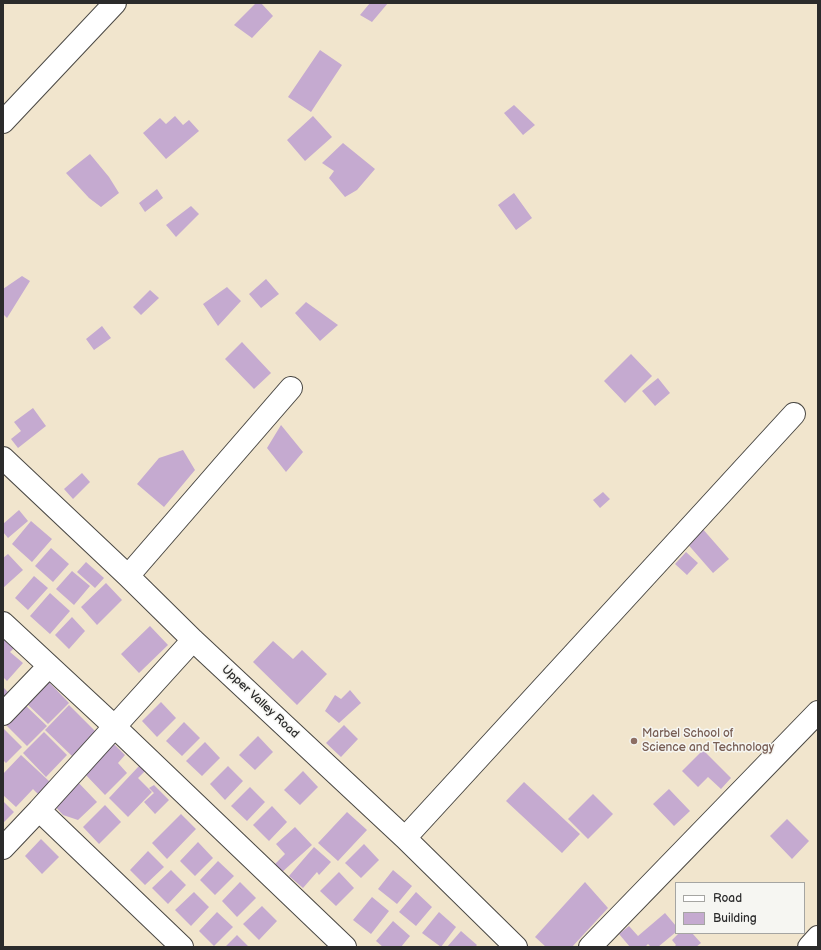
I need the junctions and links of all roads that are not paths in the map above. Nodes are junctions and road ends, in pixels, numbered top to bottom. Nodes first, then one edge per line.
1 (115, 3) edge
2 (3, 122) edge
3 (290, 388) dead end
4 (794, 414) dead end
5 (3, 458) edge
6 (128, 576) junction
7 (3, 624) edge
8 (193, 640) junction
9 (49, 666) junction
10 (818, 712) edge
11 (3, 714) edge
12 (115, 727) junction
13 (39, 810) junction
14 (405, 838) junction
15 (3, 848) edge
16 (818, 937) edge
17 (182, 947) edge
18 (345, 947) edge
19 (516, 947) edge
20 (590, 947) edge
21 (809, 947) edge

1 - 2 street
3 - 6 street
4 - 14 street
5 - 6 street, Upper Valley Road
6 - 8 street, Upper Valley Road
7 - 9 street
8 - 12 street
8 - 14 street, Upper Valley Road
9 - 11 street
9 - 12 street
10 - 20 street
12 - 13 street
12 - 18 street
13 - 15 street
13 - 17 street
14 - 19 street, Upper Valley Road
16 - 21 street

